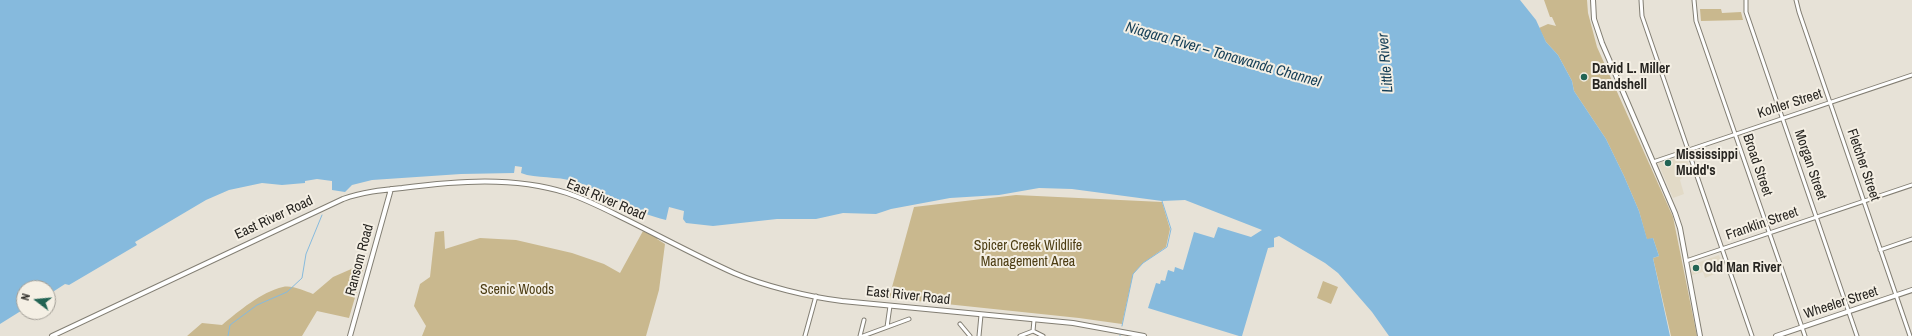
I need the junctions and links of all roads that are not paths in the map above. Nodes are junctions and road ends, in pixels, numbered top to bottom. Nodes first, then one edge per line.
1 (1593, 0) edge
2 (1641, 0) edge
3 (1694, 0) edge
4 (1746, 0) edge
5 (1796, 0) edge
6 (1912, 76) edge
7 (1830, 103) junction
8 (1782, 118) junction
9 (1735, 134) junction
10 (1688, 150) junction
11 (1653, 162) junction
12 (1912, 185) edge
13 (391, 189) junction
14 (1864, 201) junction
15 (1817, 217) junction
16 (1769, 233) junction
17 (1912, 239) edge
18 (1722, 249) junction
19 (1880, 250) junction
20 (1686, 261) junction
21 (1912, 290) edge
22 (816, 296) junction
23 (1896, 296) junction
24 (890, 306) junction
25 (1849, 312) junction
26 (981, 315) junction
27 (909, 319) dead end
28 (864, 320) dead end
29 (1034, 320) junction
30 (960, 324) dead end
31 (887, 327) junction
32 (1802, 327) junction
33 (1033, 331) junction
34 (52, 336) edge
35 (350, 336) edge
36 (805, 336) edge
37 (861, 336) edge
38 (970, 336) edge
39 (979, 336) edge
40 (1020, 336) edge
41 (1042, 336) edge
42 (1140, 336) edge
43 (1700, 336) edge
44 (1752, 336) edge
45 (1776, 336) edge
46 (1805, 336) edge
47 (1857, 336) edge
48 (1910, 336) edge

1 - 11 main road
2 - 10 street
3 - 9 street, Broad Street
4 - 8 street, Morgan Street
5 - 7 street, Fletcher Street
6 - 7 street, Kohler Street
7 - 8 street, Kohler Street
7 - 14 street, Fletcher Street
8 - 9 street, Kohler Street
8 - 15 street, Morgan Street
9 - 10 street, Kohler Street
9 - 16 street, Broad Street
10 - 11 street, Kohler Street
10 - 18 street
11 - 20 main road
12 - 14 street, Franklin Street
13 - 22 main road, East River Road
13 - 34 main road, East River Road
13 - 35 main road, Ransom Road
14 - 15 street, Franklin Street
14 - 19 street, Fletcher Street
15 - 16 street, Franklin Street
15 - 25 street, Morgan Street
16 - 18 street, Franklin Street
16 - 32 street, Broad Street
17 - 19 street
18 - 20 street, Franklin Street
18 - 44 street
19 - 23 street, Fletcher Street
20 - 43 main road
21 - 23 main road, Wheeler Street
22 - 24 main road, East River Road
22 - 36 street
23 - 25 main road, Wheeler Street
23 - 48 street, Fletcher Street
24 - 26 main road, East River Road
24 - 31 street
25 - 32 main road, Wheeler Street
25 - 47 street, Morgan Street
26 - 29 main road, East River Road
26 - 39 street
27 - 31 street
28 - 37 street
29 - 33 street
29 - 42 main road, East River Road
30 - 38 street
31 - 37 street
32 - 45 main road, Wheeler Street
32 - 46 street, Broad Street
33 - 40 street
33 - 41 street

